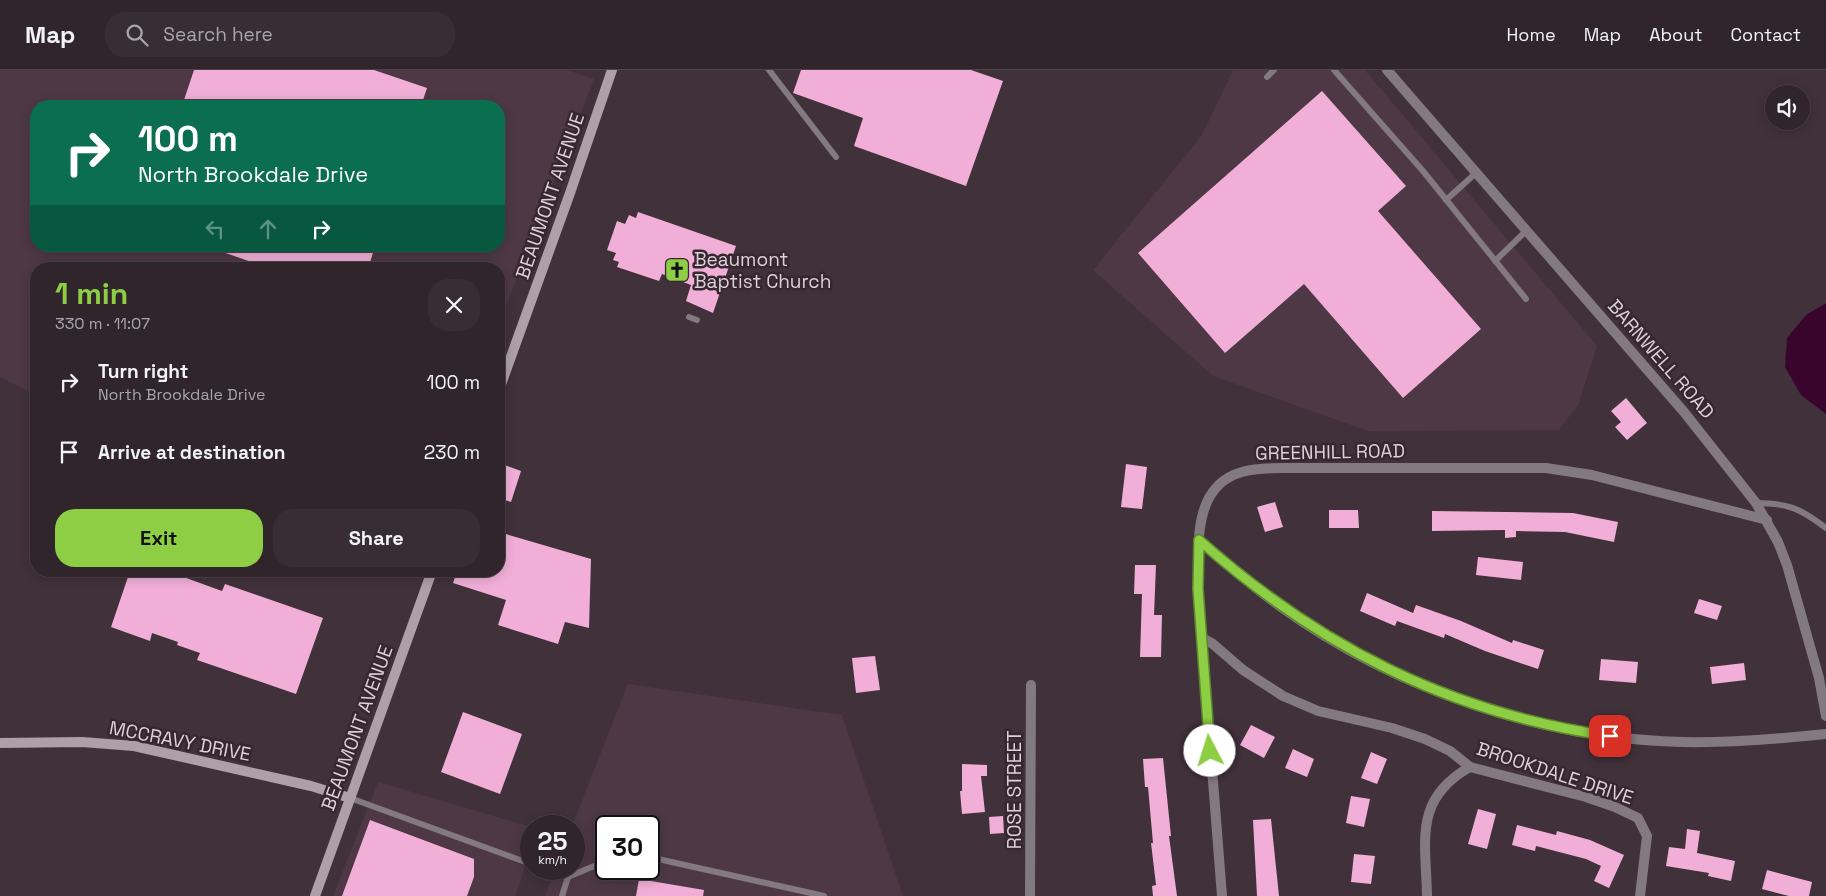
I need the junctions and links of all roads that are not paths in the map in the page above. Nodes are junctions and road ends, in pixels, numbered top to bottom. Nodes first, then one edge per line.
1 (612, 70) edge
2 (769, 70) edge
3 (1274, 70) edge
4 (1334, 70) edge
5 (1387, 70) edge
6 (1267, 77) dead end
7 (836, 157) dead end
8 (1477, 172) junction
9 (1446, 200) junction
10 (1528, 230) junction
11 (1495, 260) junction
12 (1526, 299) dead end
13 (689, 317) dead end
14 (697, 320) dead end
15 (505, 373) edge
16 (1756, 503) junction
17 (1767, 520) junction
18 (1826, 528) edge
19 (1199, 540) junction
20 (430, 577) edge
21 (1202, 638) junction
22 (1032, 684) dead end
23 (1826, 716) edge
24 (1826, 734) edge
25 (0, 743) edge
26 (1470, 766) junction
27 (350, 798) junction
28 (660, 859) edge
29 (520, 860) edge
30 (567, 880) edge
31 (315, 896) edge
32 (562, 896) edge
33 (824, 896) edge
34 (1030, 896) edge
35 (1222, 896) edge
36 (1427, 896) edge
37 (1640, 896) edge

1 - 15 street, BEAUMONT AVENUE
2 - 7 lane
3 - 6 lane
4 - 9 lane
5 - 8 street, BARNWELL ROAD
8 - 9 lane
8 - 10 street, BARNWELL ROAD
9 - 11 lane
10 - 11 lane
10 - 16 street, BARNWELL ROAD
11 - 12 lane
13 - 14 lane
16 - 17 street, BARNWELL ROAD
16 - 18 lane
17 - 19 street, GREENHILL ROAD
17 - 23 street, BARNWELL ROAD
19 - 21 street, GREENHILL ROAD
19 - 24 street
20 - 27 street, BEAUMONT AVENUE
21 - 26 street, BROOKDALE DRIVE
21 - 35 street, GREENHILL ROAD
22 - 34 street, ROSE STREET
25 - 27 street, MCCRAVY DRIVE
26 - 36 street
26 - 37 street, BROOKDALE DRIVE
27 - 29 lane
27 - 31 street, BEAUMONT AVENUE
28 - 33 lane
30 - 32 lane

